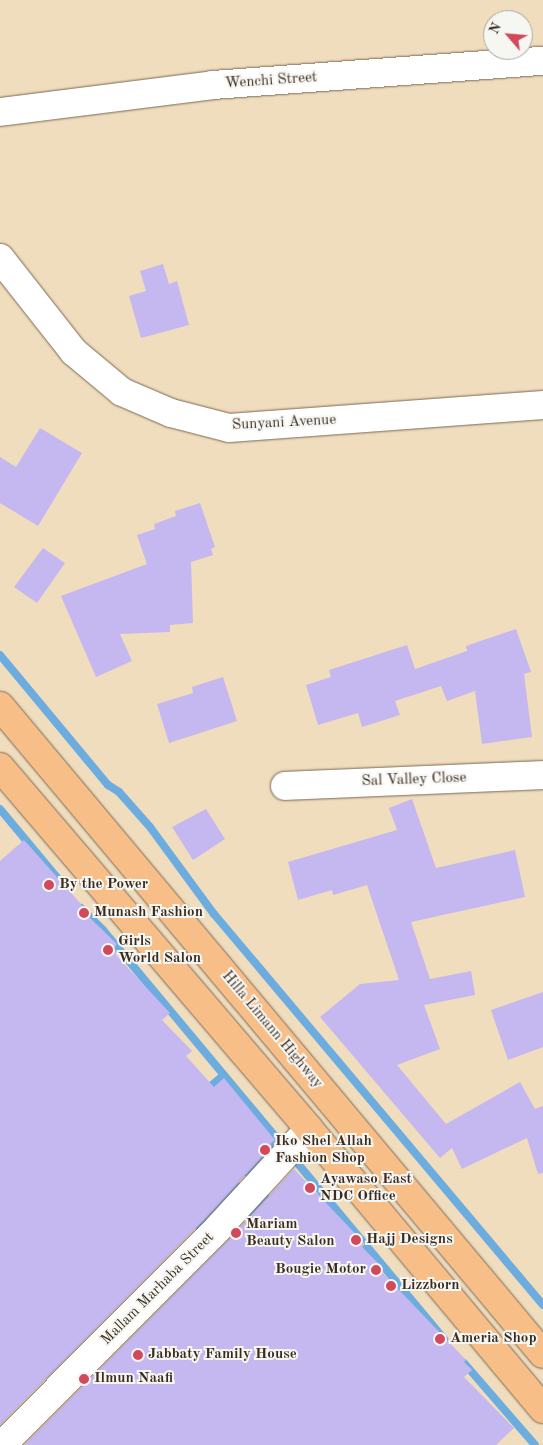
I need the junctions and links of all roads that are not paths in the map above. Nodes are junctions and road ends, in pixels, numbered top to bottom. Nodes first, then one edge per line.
1 (543, 61) edge
2 (0, 112) edge
3 (0, 258) edge
4 (543, 406) edge
5 (0, 706) edge
6 (0, 767) edge
7 (543, 775) edge
8 (285, 786) dead end
9 (309, 1129) junction
10 (543, 1354) edge
11 (543, 1409) edge
12 (2, 1445) edge

1 - 2 street, Wenchi Street
3 - 4 street, Sunyani Avenue
5 - 10 main road, Hilla Limann Highway
6 - 9 main road
7 - 8 street, Sal Valley Close
9 - 11 main road
9 - 12 street, Mallam Marhaba Street

